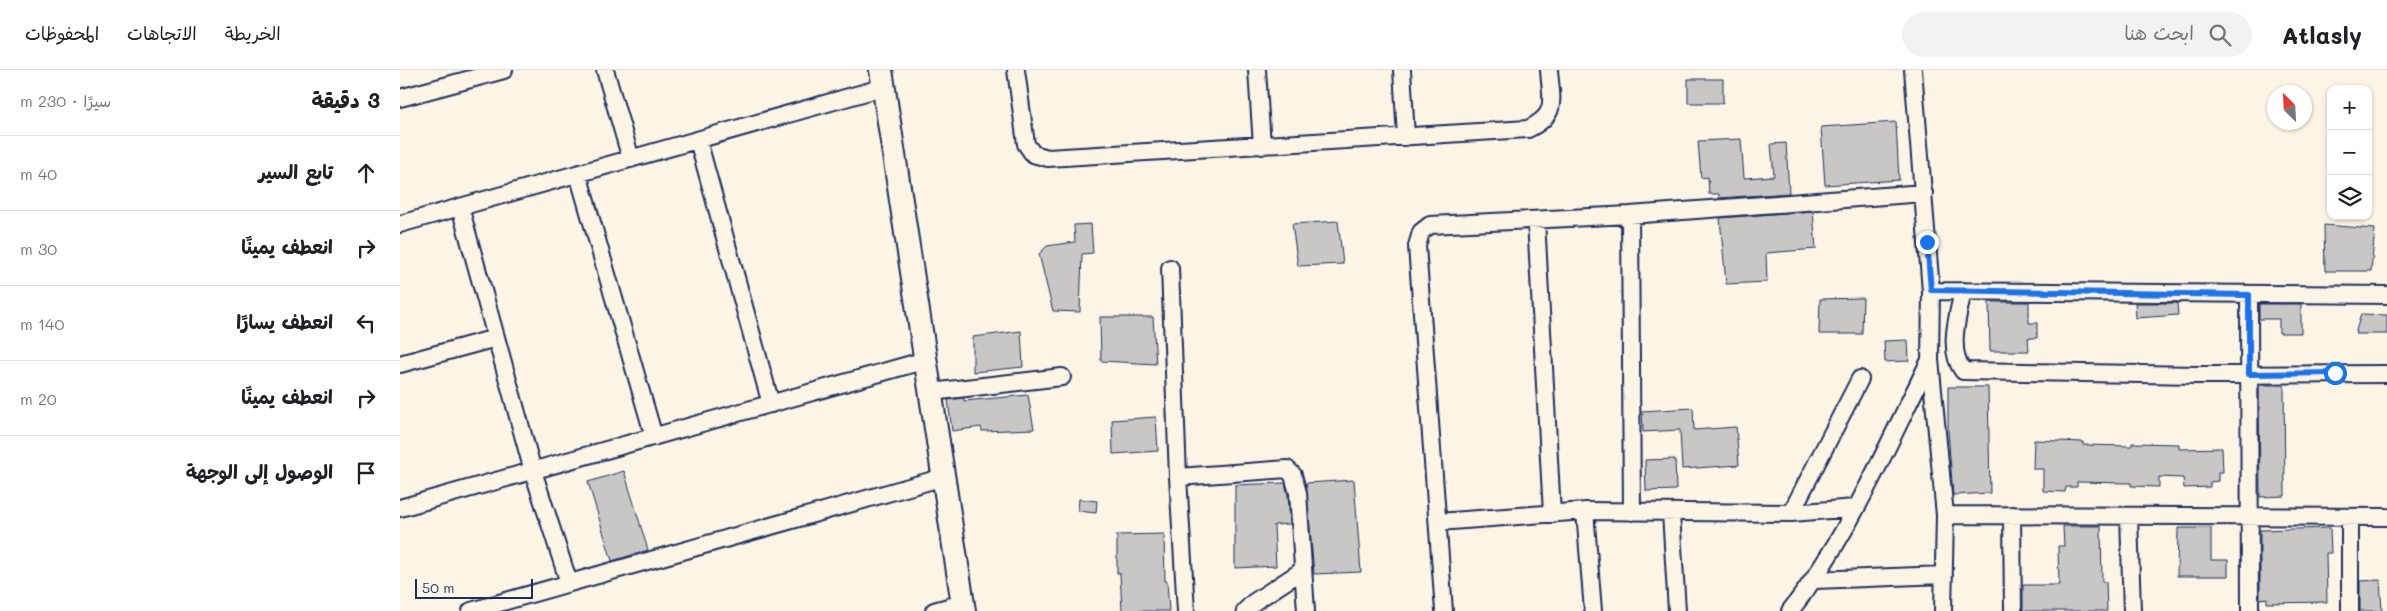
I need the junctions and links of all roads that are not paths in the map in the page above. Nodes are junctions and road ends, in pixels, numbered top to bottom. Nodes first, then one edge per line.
1 (504, 70) edge
2 (605, 70) edge
3 (1016, 70) edge
4 (1257, 70) edge
5 (1402, 70) edge
6 (1549, 70) edge
7 (1913, 70) edge
8 (883, 79) edge
9 (400, 98) edge
10 (1406, 137) junction
11 (698, 140) junction
12 (1262, 146) junction
13 (631, 159) junction
14 (578, 174) junction
15 (1924, 194) junction
16 (460, 207) junction
17 (1630, 214) junction
18 (1536, 220) junction
19 (400, 224) edge
20 (1170, 268) dead end
21 (1931, 290) junction
22 (1963, 291) junction
23 (2249, 295) junction
24 (2387, 295) edge
25 (496, 338) junction
26 (926, 360) junction
27 (1930, 360) junction
28 (400, 364) edge
29 (2249, 374) junction
30 (2387, 374) edge
31 (1062, 377) dead end
32 (1860, 380) dead end
33 (931, 392) junction
34 (771, 404) junction
35 (654, 437) junction
36 (533, 471) junction
37 (944, 477) junction
38 (1178, 477) junction
39 (400, 508) edge
40 (1855, 508) junction
41 (1585, 511) junction
42 (1632, 512) junction
43 (1671, 513) junction
44 (1791, 513) junction
45 (1552, 514) junction
46 (1946, 515) junction
47 (2012, 515) junction
48 (2129, 516) junction
49 (2250, 516) junction
50 (2387, 517) edge
51 (2350, 518) junction
52 (1438, 522) junction
53 (1303, 570) junction
54 (1944, 575) junction
55 (1815, 580) junction
56 (569, 583) junction
57 (964, 607) edge
58 (472, 611) edge
59 (934, 611) edge
60 (1186, 611) edge
61 (1245, 611) edge
62 (1306, 611) edge
63 (1444, 611) edge
64 (1593, 611) edge
65 (1677, 611) edge
66 (1790, 611) edge
67 (1943, 611) edge
68 (2013, 611) edge
69 (2132, 611) edge
70 (2250, 611) edge
71 (2350, 611) edge

1 - 9 street
2 - 13 street
3 - 12 street
4 - 12 street
5 - 10 street
6 - 10 street
7 - 15 street
8 - 11 street
8 - 26 street
10 - 12 street
11 - 13 street
11 - 34 street
13 - 14 street
14 - 16 street
14 - 35 street
15 - 17 street
15 - 21 street
16 - 19 street
16 - 25 street
17 - 18 street
17 - 42 street
18 - 45 street
18 - 52 street
20 - 38 street
21 - 22 street
21 - 27 street
22 - 23 street
22 - 29 street
23 - 24 street
23 - 29 street
25 - 28 street
25 - 36 street
26 - 33 street
26 - 34 street
27 - 40 street
27 - 46 street
29 - 30 street
29 - 49 street
31 - 33 street
32 - 44 street
33 - 37 street
34 - 35 street
35 - 36 street
36 - 39 street
36 - 56 street
37 - 56 street
37 - 57 street
38 - 53 street
38 - 60 street
40 - 44 street
40 - 55 street
41 - 42 street
41 - 45 street
41 - 64 street
42 - 43 street
43 - 44 street
43 - 65 street
45 - 52 street
46 - 47 street
46 - 54 street
47 - 48 street
47 - 68 street
48 - 49 street
48 - 69 street
49 - 51 street
49 - 70 street
50 - 51 street
51 - 71 street
52 - 63 street
53 - 61 street
53 - 62 street
54 - 55 street
54 - 67 street
55 - 66 street
56 - 58 street
57 - 59 street

